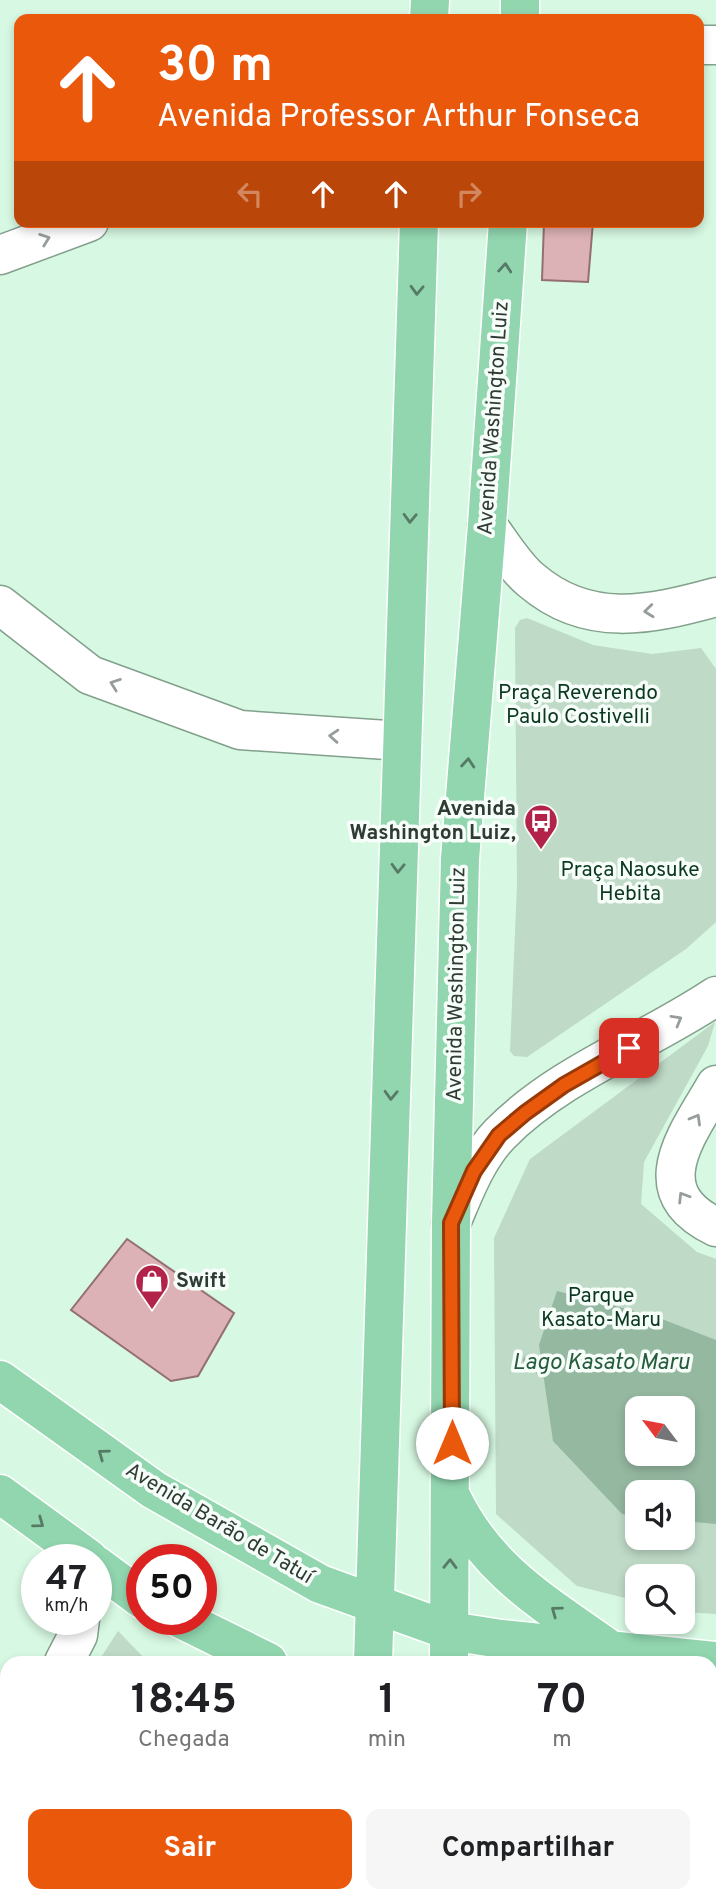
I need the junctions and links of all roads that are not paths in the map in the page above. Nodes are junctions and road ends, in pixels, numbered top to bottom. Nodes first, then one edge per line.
1 (73, 228) edge
2 (419, 228) edge
3 (508, 228) edge
4 (0, 256) edge
5 (487, 525) junction
6 (716, 597) edge
7 (0, 605) edge
8 (402, 741) junction
9 (716, 996) edge
10 (716, 1085) edge
11 (451, 1223) junction
12 (716, 1227) edge
13 (0, 1380) edge
14 (0, 1494) edge
15 (452, 1498) junction
16 (66, 1544) edge
17 (376, 1604) junction
18 (78, 1635) edge
19 (183, 1635) edge
20 (213, 1635) edge
21 (450, 1647) edge
22 (611, 1651) junction
23 (67, 1656) edge
24 (208, 1656) edge
25 (256, 1656) edge
26 (373, 1656) edge
27 (664, 1656) edge

4 -> 1 street
2 -> 8 main road
5 -> 3 main road, Avenida Washington Luiz
6 -> 5 street
11 -> 5 main road, Avenida Washington Luiz
8 -> 7 street
8 -> 17 main road
11 -> 9 street
12 -> 10 street
11 - 15 main road, Avenida Washington Luiz
17 -> 13 main road, Avenida Barão de Tatuí
14 -> 16 main road
21 -> 15 main road, Avenida Washington Luiz
22 -> 15 main road
17 - 21 main road, Avenida Barão de Tatuí
17 - 26 main road
18 - 23 street
19 - 24 main road
20 - 25 main road
21 - 22 main road, Avenida Barão de Tatuí
22 - 27 main road, Avenida Barão de Tatuí

